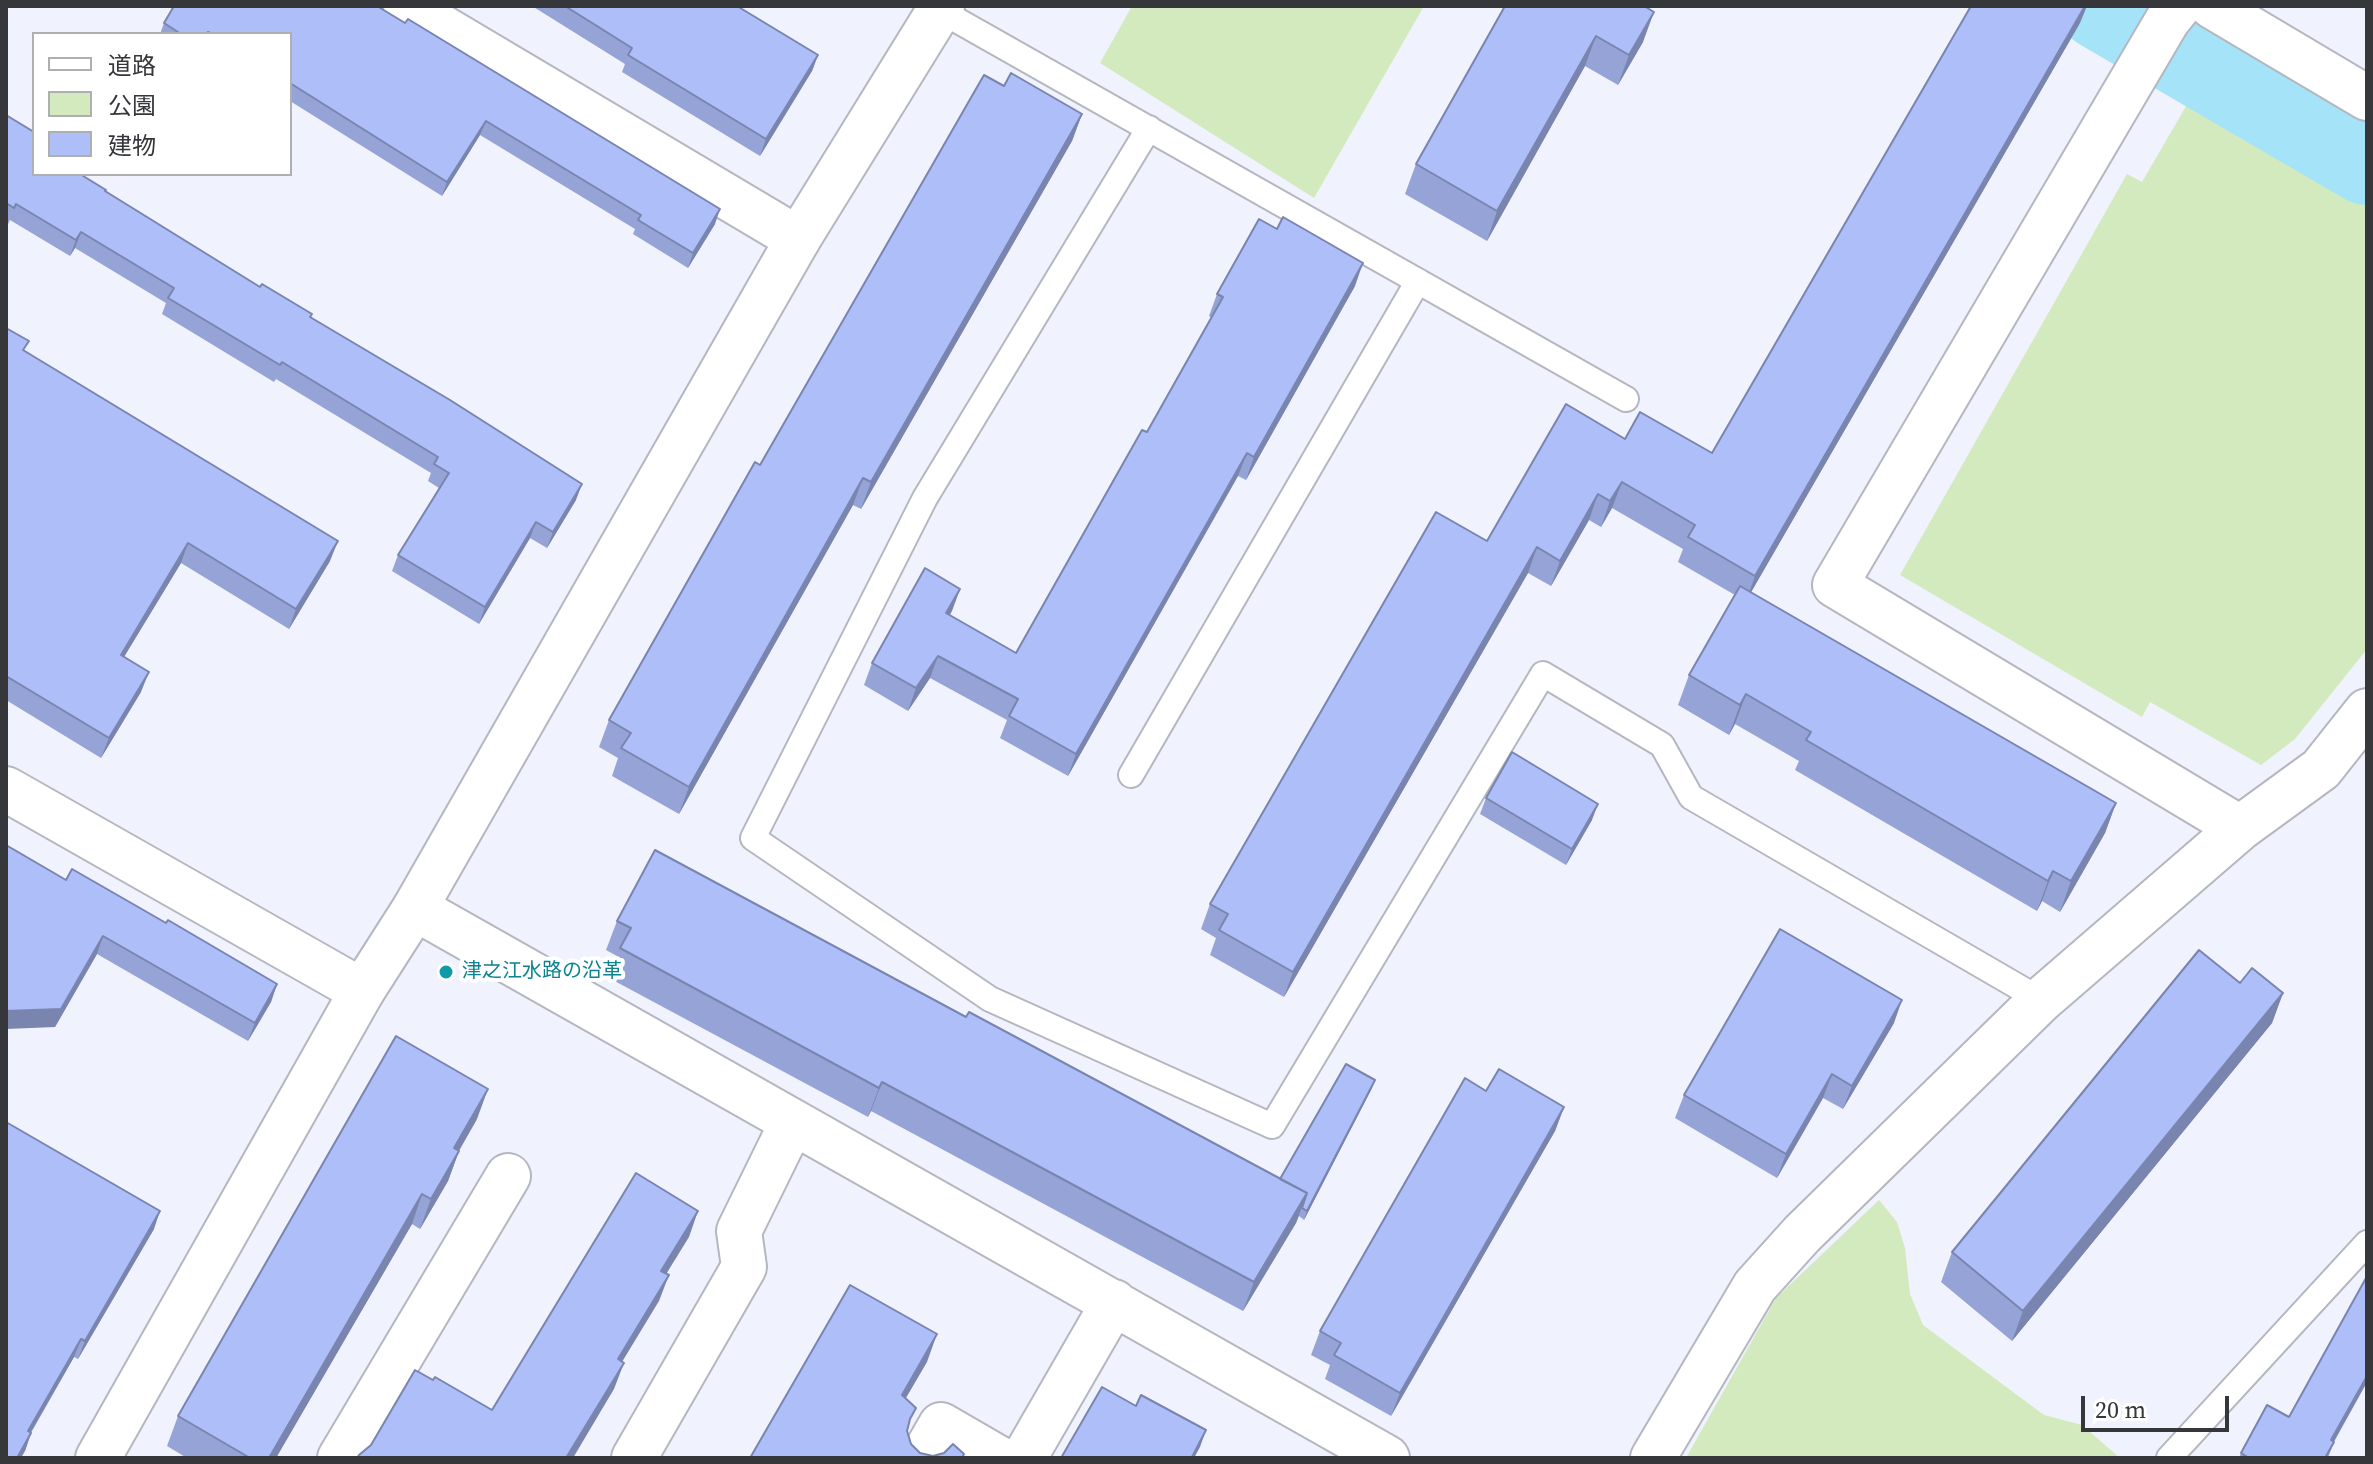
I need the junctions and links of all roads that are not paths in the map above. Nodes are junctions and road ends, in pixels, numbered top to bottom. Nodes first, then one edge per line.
1 (406, 6) edge
2 (2212, 6) edge
3 (940, 8) edge
4 (2173, 14) edge
5 (2367, 98) edge
6 (1149, 128) junction
7 (798, 239) junction
8 (1418, 281) junction
9 (1626, 399) dead end
10 (2367, 711) edge
11 (1131, 775) dead end
12 (6, 789) edge
13 (2240, 828) junction
14 (415, 908) junction
15 (362, 991) junction
16 (2041, 1000) junction
17 (792, 1123) junction
18 (508, 1176) dead end
19 (2367, 1243) edge
20 (1114, 1302) junction
21 (98, 1458) edge
22 (340, 1458) edge
23 (634, 1458) edge
24 (922, 1458) edge
25 (998, 1458) edge
26 (1024, 1458) edge
27 (1387, 1458) edge
28 (1653, 1458) edge
29 (2169, 1458) edge

1 - 7 street
2 - 5 street
3 - 6 lane
3 - 7 street
4 - 13 street
6 - 8 lane
6 - 16 lane
7 - 14 street
8 - 9 lane
8 - 11 lane
10 - 13 street
12 - 15 street
13 - 16 street
14 - 15 street
14 - 17 street
15 - 21 street
16 - 28 street
17 - 20 street
17 - 23 street
18 - 22 street
19 - 29 lane
20 - 26 street
20 - 27 street
24 - 25 street

